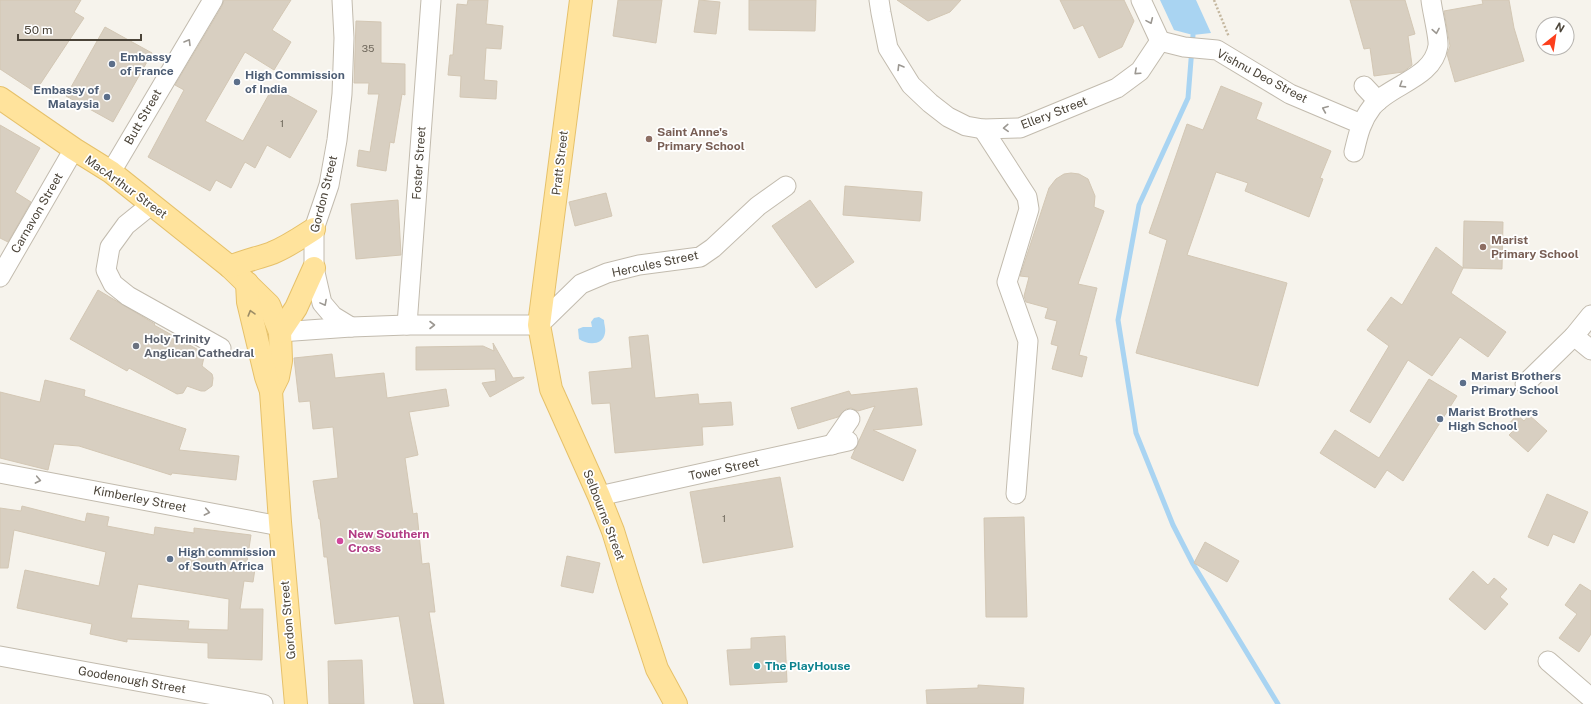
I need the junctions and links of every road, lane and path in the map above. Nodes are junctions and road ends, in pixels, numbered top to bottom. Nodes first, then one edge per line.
1 (213, 0) edge
2 (342, 0) edge
3 (432, 0) edge
4 (581, 0) edge
5 (879, 0) edge
6 (1141, 0) edge
7 (1214, 0) edge
8 (1431, 0) edge
9 (1160, 41) junction
10 (1240, 64) junction
11 (1364, 86) dead end
12 (0, 98) edge
13 (1378, 101) junction
14 (1361, 124) junction
15 (983, 129) junction
16 (74, 149) junction
17 (1354, 152) dead end
18 (111, 172) junction
19 (786, 186) dead end
20 (152, 204) junction
21 (314, 229) junction
22 (230, 267) junction
23 (314, 268) junction
24 (0, 277) edge
25 (247, 283) junction
26 (1591, 315) edge
27 (407, 325) junction
28 (539, 325) junction
29 (351, 327) junction
30 (280, 332) junction
31 (1574, 336) junction
32 (220, 348) dead end
33 (1591, 350) edge
34 (1525, 384) dead end
35 (271, 391) junction
36 (850, 419) dead end
37 (0, 473) edge
38 (1016, 494) dead end
39 (599, 496) junction
40 (280, 526) junction
41 (0, 656) edge
42 (1548, 661) dead end
43 (1591, 698) edge
44 (264, 704) edge
45 (296, 704) edge
46 (676, 704) edge

18 -> 1 street, Butt Street
2 - 21 street, Gordon Street
3 - 27 street, Foster Street
4 - 28 main road, Pratt Street
15 -> 5 street, Ellery Street
6 -> 9 street
7 - 10 path
8 -> 13 street
9 - 10 street, Vishnu Deo Street
9 -> 15 street, Ellery Street
14 -> 10 street, Vishnu Deo Street
11 - 13 street
12 - 16 main road, MacArthur Street
13 - 14 street
14 - 17 street
15 - 38 street
16 - 18 main road, MacArthur Street
16 - 24 street, Carnavon Street
18 - 20 main road, MacArthur Street
19 - 28 street, Hercules Street
20 - 22 main road, MacArthur Street
20 - 32 street
21 - 22 main road
21 - 23 street, Gordon Street
22 - 25 main road, MacArthur Street
23 -> 29 street, Gordon Street
23 - 30 main road
25 - 30 main road, MacArthur Street
35 -> 25 main road
26 - 31 street
27 -> 28 street
27 - 29 street
28 - 39 main road, Selbourne Street
29 - 30 street
30 - 35 main road, MacArthur Street
31 - 33 street
31 - 34 street
35 - 40 main road, Gordon Street
36 - 39 street, Tower Street
37 -> 40 street, Kimberley Street
39 - 46 main road, Selbourne Street
40 - 45 main road, Gordon Street
41 - 44 street, Goodenough Street
42 - 43 street

